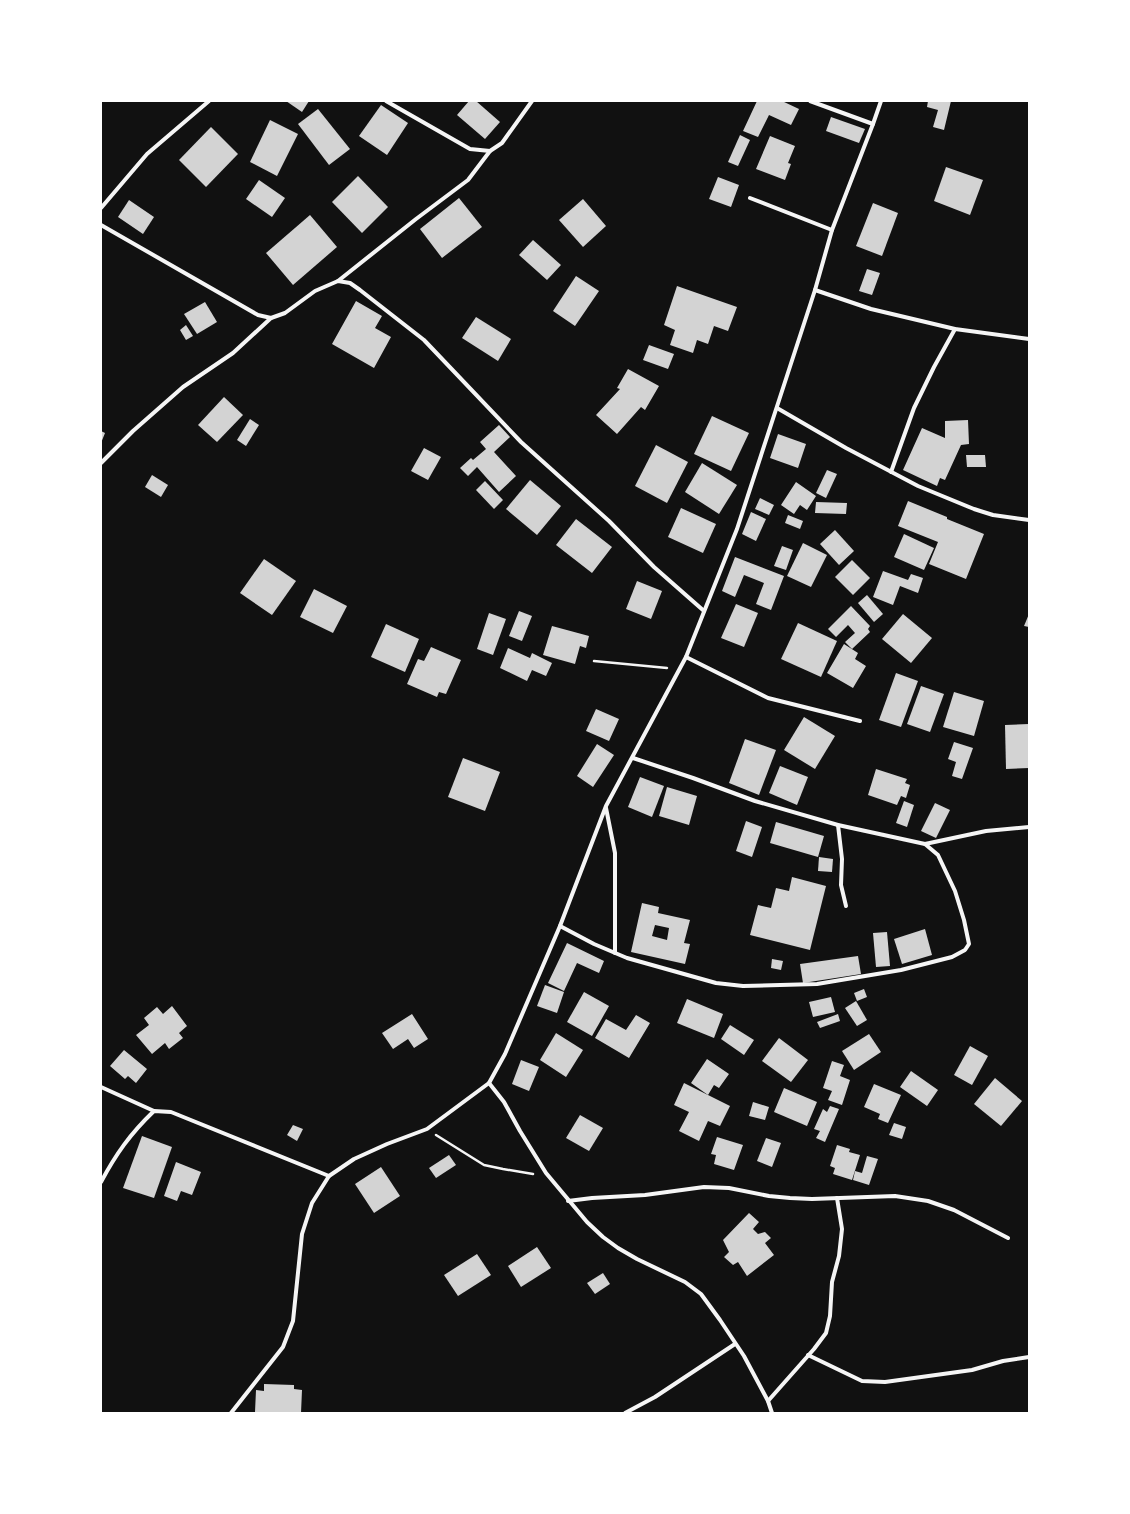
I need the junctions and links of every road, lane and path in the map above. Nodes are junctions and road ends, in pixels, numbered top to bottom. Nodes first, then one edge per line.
1 (209, 101) edge
2 (386, 101) edge
3 (532, 101) edge
4 (810, 101) edge
5 (881, 101) edge
6 (873, 124) junction
7 (490, 151) junction
8 (750, 198) dead end
9 (101, 208) edge
10 (101, 225) edge
11 (832, 230) junction
12 (338, 281) junction
13 (815, 290) junction
14 (271, 318) junction
15 (955, 329) junction
16 (1029, 339) edge
17 (777, 408) junction
18 (101, 463) edge
19 (891, 472) junction
20 (1029, 520) edge
21 (704, 611) junction
22 (686, 657) junction
23 (594, 661) dead end
24 (679, 670) junction
25 (860, 720) dead end
26 (633, 758) junction
27 (606, 806) junction
28 (838, 825) junction
29 (1029, 827) edge
30 (925, 844) junction
31 (846, 906) dead end
32 (560, 926) junction
33 (615, 953) junction
34 (489, 1083) junction
35 (101, 1086) edge
36 (154, 1111) junction
37 (427, 1129) junction
38 (546, 1173) junction
39 (329, 1176) junction
40 (101, 1182) edge
41 (837, 1198) junction
42 (568, 1201) junction
43 (1008, 1238) dead end
44 (736, 1344) junction
45 (808, 1355) junction
46 (1029, 1357) edge
47 (768, 1400) junction
48 (231, 1413) edge
49 (625, 1413) edge
50 (772, 1413) edge

1 - 9 street
2 - 7 street
3 - 7 street
4 - 6 street
5 - 6 street
6 - 11 street
7 - 12 street
8 - 11 street
10 - 14 street
11 - 13 street
12 - 14 street
12 - 21 street
13 - 15 street
13 - 17 street
14 - 18 street
15 - 16 street
15 - 19 street
17 - 19 street
17 - 21 street
19 - 20 street
21 - 22 street
22 - 24 street
22 - 25 street
23 - 24 path
24 - 26 street
26 - 27 street
26 - 28 street
27 - 32 street
27 - 33 street
28 - 30 street
28 - 31 street
29 - 30 street
30 - 33 street
32 - 33 street
32 - 34 street
34 - 37 street
34 - 38 street
35 - 36 street
36 - 39 street
36 - 40 street
37 - 38 path
37 - 39 street
38 - 42 street
39 - 48 street
41 - 42 street
41 - 43 street
41 - 45 street
42 - 44 street
44 - 47 street
44 - 49 street
45 - 46 street
45 - 47 street
47 - 50 street

